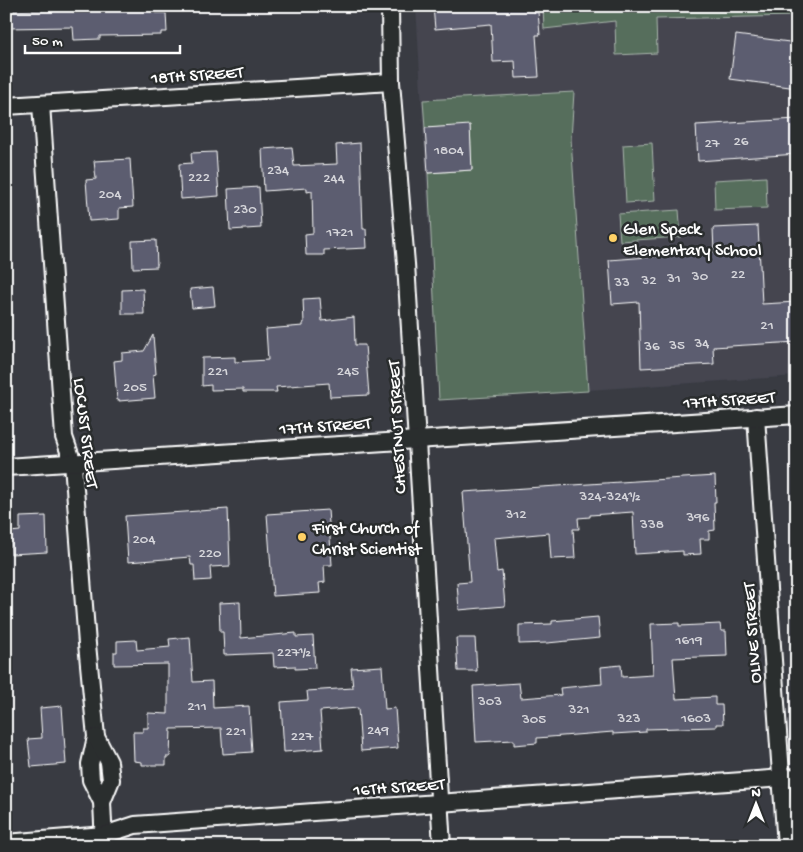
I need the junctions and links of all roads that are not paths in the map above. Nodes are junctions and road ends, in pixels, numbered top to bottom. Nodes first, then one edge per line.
1 (390, 6) edge
2 (391, 82) junction
3 (41, 104) junction
4 (6, 106) edge
5 (797, 415) edge
6 (756, 417) junction
7 (417, 439) junction
8 (73, 463) junction
9 (6, 467) edge
10 (789, 778) edge
11 (439, 803) junction
12 (104, 840) edge
13 (6, 843) edge
14 (442, 846) edge
15 (786, 846) edge

1 - 2 street, CHESTNUT STREET
2 - 3 street, 18TH STREET
2 - 7 street, CHESTNUT STREET
3 - 4 street, 18TH STREET
3 - 8 street, LOCUST STREET
5 - 6 street, 17TH STREET
6 - 7 street, 17TH STREET
6 - 10 street, OLIVE STREET
7 - 8 street, 17TH STREET
7 - 11 street, CHESTNUT STREET
8 - 9 street, 17TH STREET
8 - 12 street, LOCUST STREET
10 - 11 street, 16TH STREET
10 - 15 street, OLIVE STREET
11 - 12 street, 16TH STREET
11 - 14 street, CHESTNUT STREET
12 - 13 street, 16TH STREET

